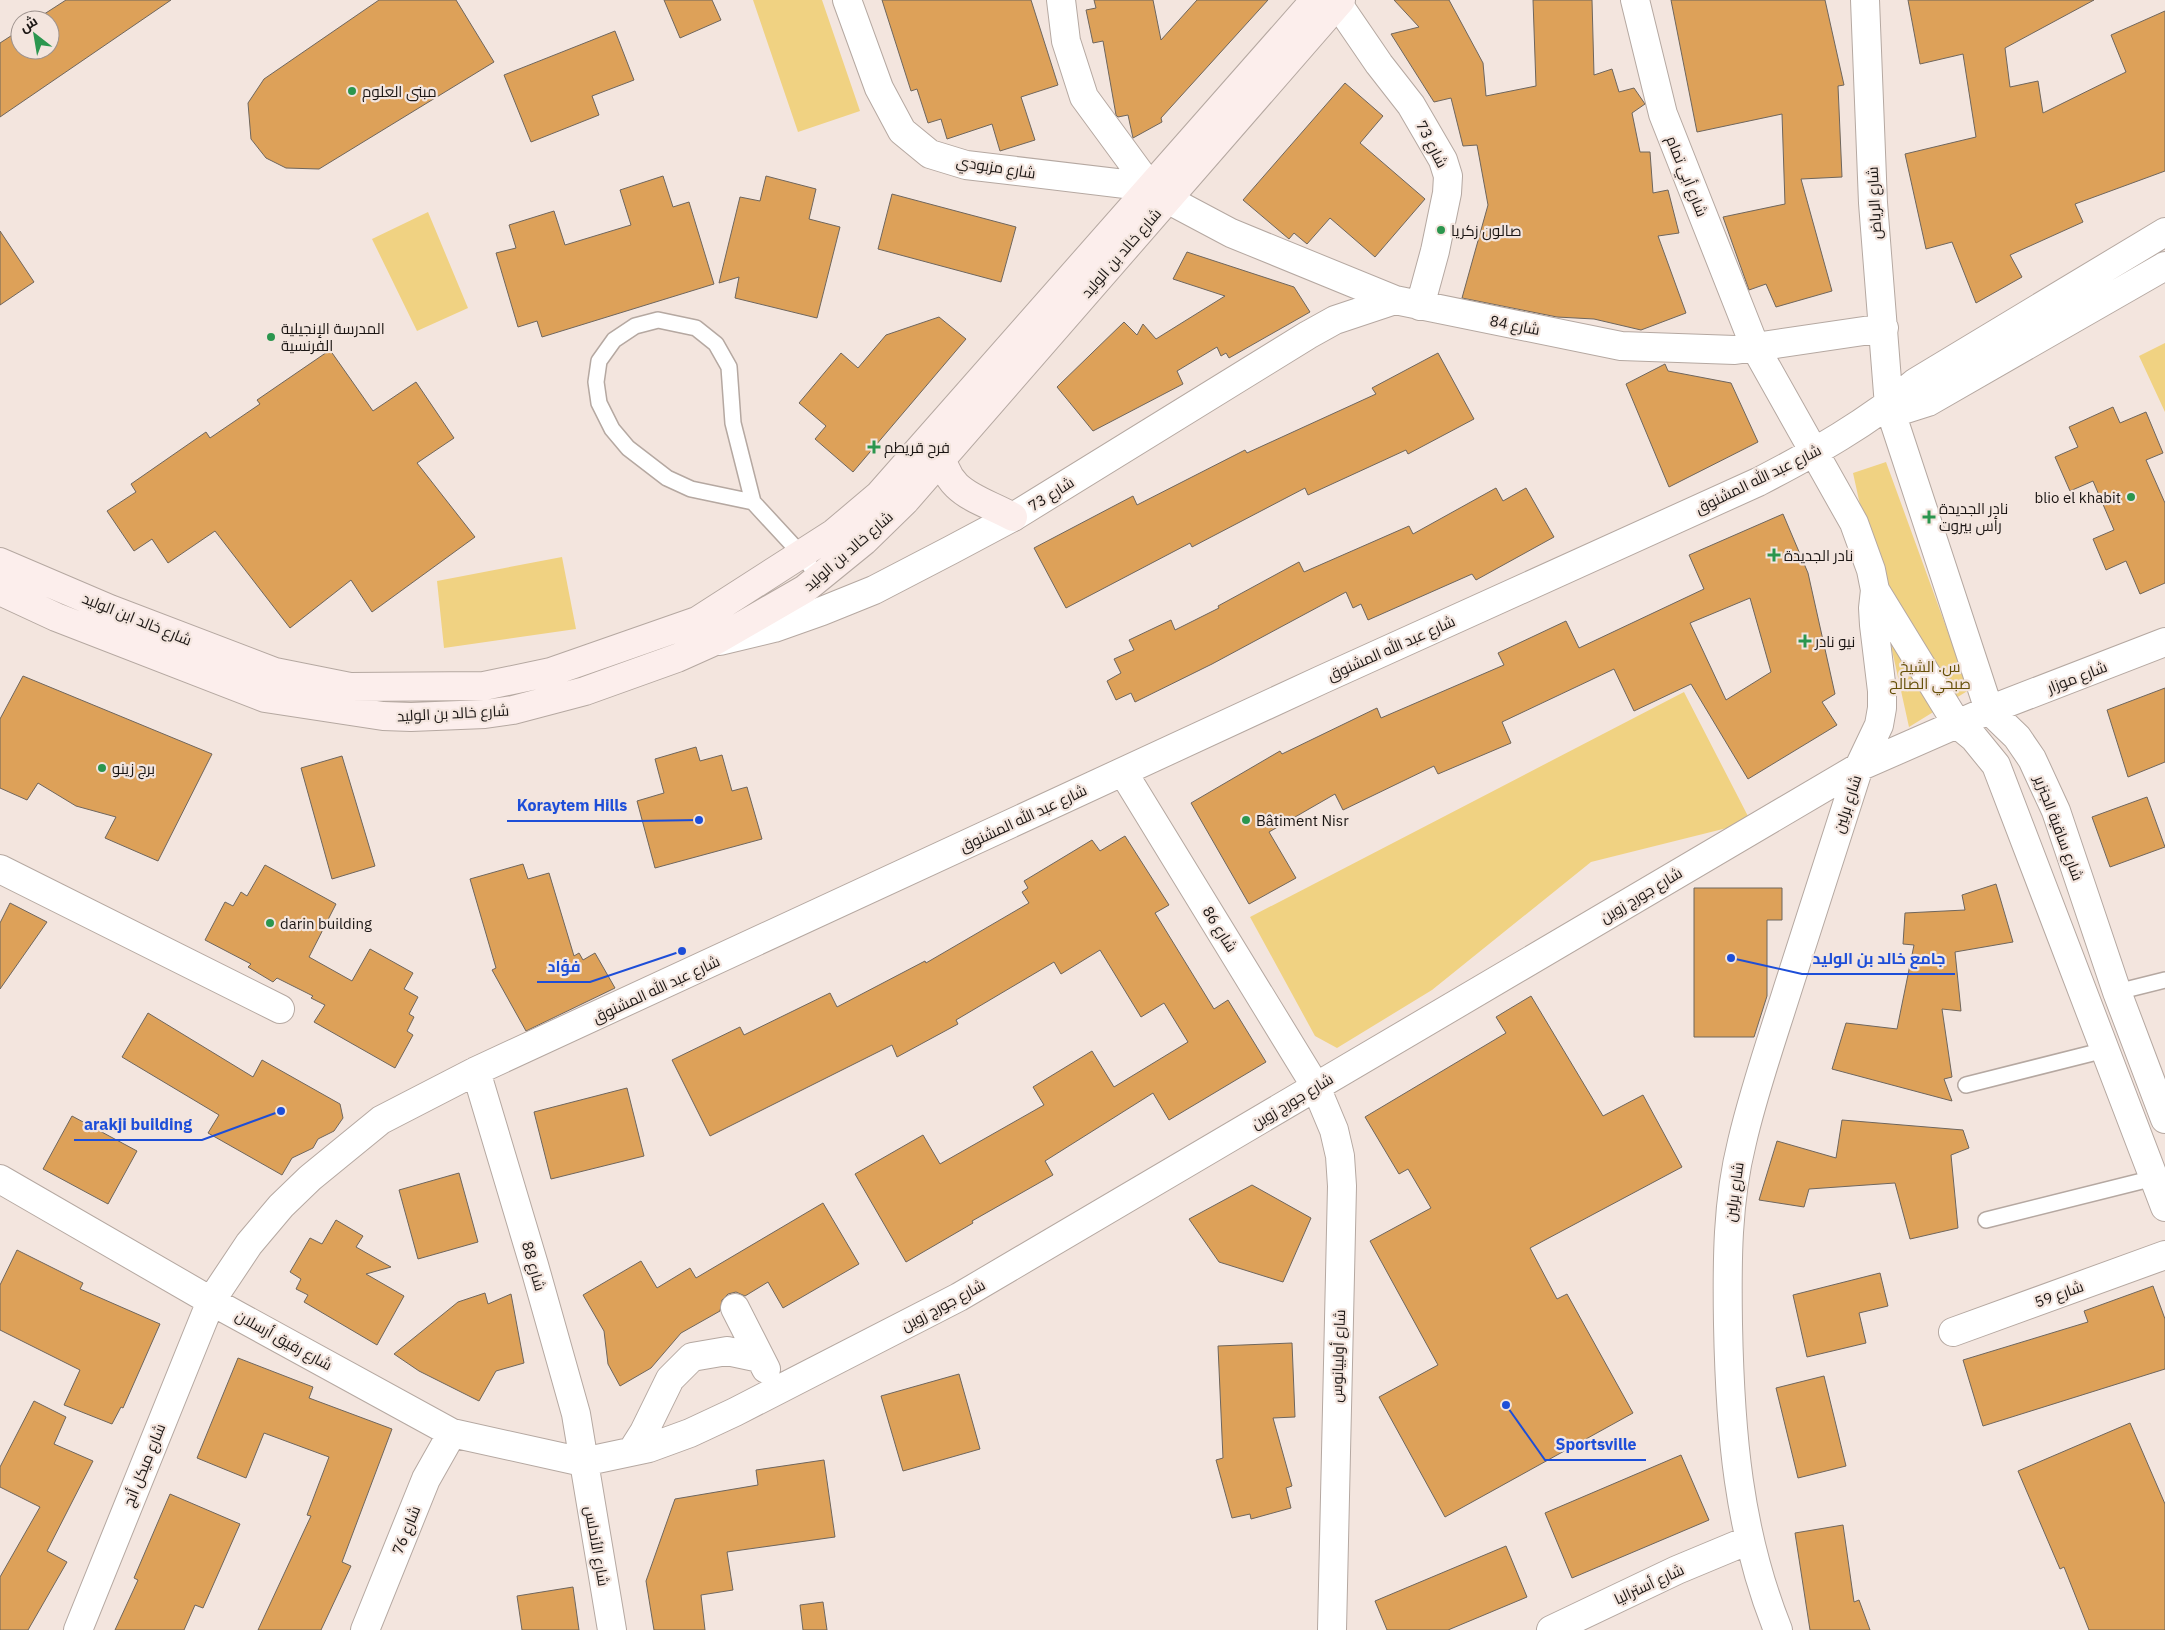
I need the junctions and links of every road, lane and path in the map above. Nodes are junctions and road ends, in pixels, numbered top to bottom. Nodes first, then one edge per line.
1 (847, 0) edge
2 (1061, 0) edge
3 (1635, 0) edge
4 (1865, 0) edge
5 (1332, 1) edge
6 (1159, 193) junction
7 (2165, 232) edge
8 (2165, 266) edge
9 (1407, 303) junction
10 (1884, 328) junction
11 (1755, 347) junction
12 (1889, 406) junction
13 (939, 426) junction
14 (1815, 453) junction
15 (942, 461) junction
16 (753, 502) junction
17 (1013, 517) junction
18 (802, 555) junction
19 (0, 562) edge
20 (819, 578) junction
21 (1875, 590) junction
22 (0, 591) edge
23 (706, 631) junction
24 (2165, 642) edge
25 (157, 657) joint
26 (275, 672) joint
27 (1989, 710) junction
28 (1957, 724) junction
29 (1859, 767) junction
30 (1123, 772) junction
31 (0, 869) edge
32 (2165, 980) edge
33 (2117, 992) junction
34 (280, 1009) dead end
35 (2105, 1050) junction
36 (476, 1071) junction
37 (1966, 1085) dead end
38 (1316, 1087) junction
39 (2165, 1119) edge
40 (2154, 1178) junction
41 (0, 1180) edge
42 (2165, 1207) edge
43 (1986, 1220) dead end
44 (2165, 1255) edge
45 (211, 1301) junction
46 (735, 1308) dead end
47 (1953, 1332) dead end
48 (760, 1358) junction
49 (776, 1391) junction
50 (452, 1433) junction
51 (632, 1451) junction
52 (583, 1462) junction
53 (1748, 1540) junction
54 (78, 1630) edge
55 (366, 1630) edge
56 (612, 1630) edge
57 (1332, 1630) edge
58 (1550, 1630) edge
59 (1778, 1630) edge

1 - 6 street, شارع مزبودي
2 - 6 street
3 - 11 street, شارع أبي تمام
4 - 10 street, شارع الرياض
5 - 6 main road, شارع خالد بن الوليد
5 - 9 street, شارع 73
6 - 9 street, شارع 84
6 - 13 main road, شارع خالد بن الوليد
6 - 15 main road, شارع خالد بن الوليد
7 - 12 street, شارع عبد الله المشنوق
8 - 12 street
9 - 11 street, شارع 84
9 - 17 street, شارع 73
10 - 11 street, شارع 84
10 - 12 street, شارع الرياض
11 - 14 street, شارع أبي تمام
12 - 14 street, شارع عبد الله المشنوق
12 - 27 street, شارع ساقية الجنزير
13 - 15 main road
13 - 18 main road, شارع خالد بن الوليد
14 - 21 street, شارع أبي تمام
14 - 30 street, شارع عبد الله المشنوق
15 - 17 main road
15 - 20 main road, شارع خالد بن الوليد
16 - 16 lane
16 - 18 lane
17 - 23 street, شارع 73
18 - 20 lane
18 - 23 main road, شارع خالد بن الوليد
19 - 26 main road, شارع خالد ابن الوليد
20 - 23 main road, شارع خالد بن الوليد
21 - 28 street
21 - 29 street, شارع برلين
22 - 25 main road, شارع خالد ابن الوليد
23 - 25 main road, شارع خالد بن الوليد
23 - 26 main road, شارع خالد بن الوليد
24 - 27 street, شارع موزار
27 - 28 street, شارع جورج زوين
27 - 33 street, شارع ساقية الجنزير
28 - 29 street, شارع جورج زوين
28 - 35 street
29 - 38 street, شارع جورج زوين
29 - 53 street, شارع برلين
30 - 36 street, شارع عبد الله المشنوق
30 - 38 street, شارع 86
31 - 34 street
32 - 33 lane
33 - 39 street, شارع ساقية الجنزير
35 - 37 lane
35 - 40 street
36 - 45 street, شارع عبد الله المشنوق
36 - 52 street, شارع 88
38 - 49 street, شارع جورج زوين
38 - 57 street, شارع أولبيانوس
40 - 42 street
40 - 43 lane
41 - 45 street, شارع رفيق أرسلان
44 - 47 street, شارع 59
45 - 50 street, شارع رفيق أرسلان
45 - 54 street, شارع ميكل أنج
46 - 48 street
48 - 49 street
48 - 51 street
49 - 51 street, شارع جورج زوين
50 - 52 street, شارع رفيق أرسلان
50 - 55 street, شارع 76
51 - 52 street, شارع جورج زوين
52 - 56 street, شارع الأندلس
53 - 58 street, شارع أستراليا
53 - 59 street, شارع برلين

